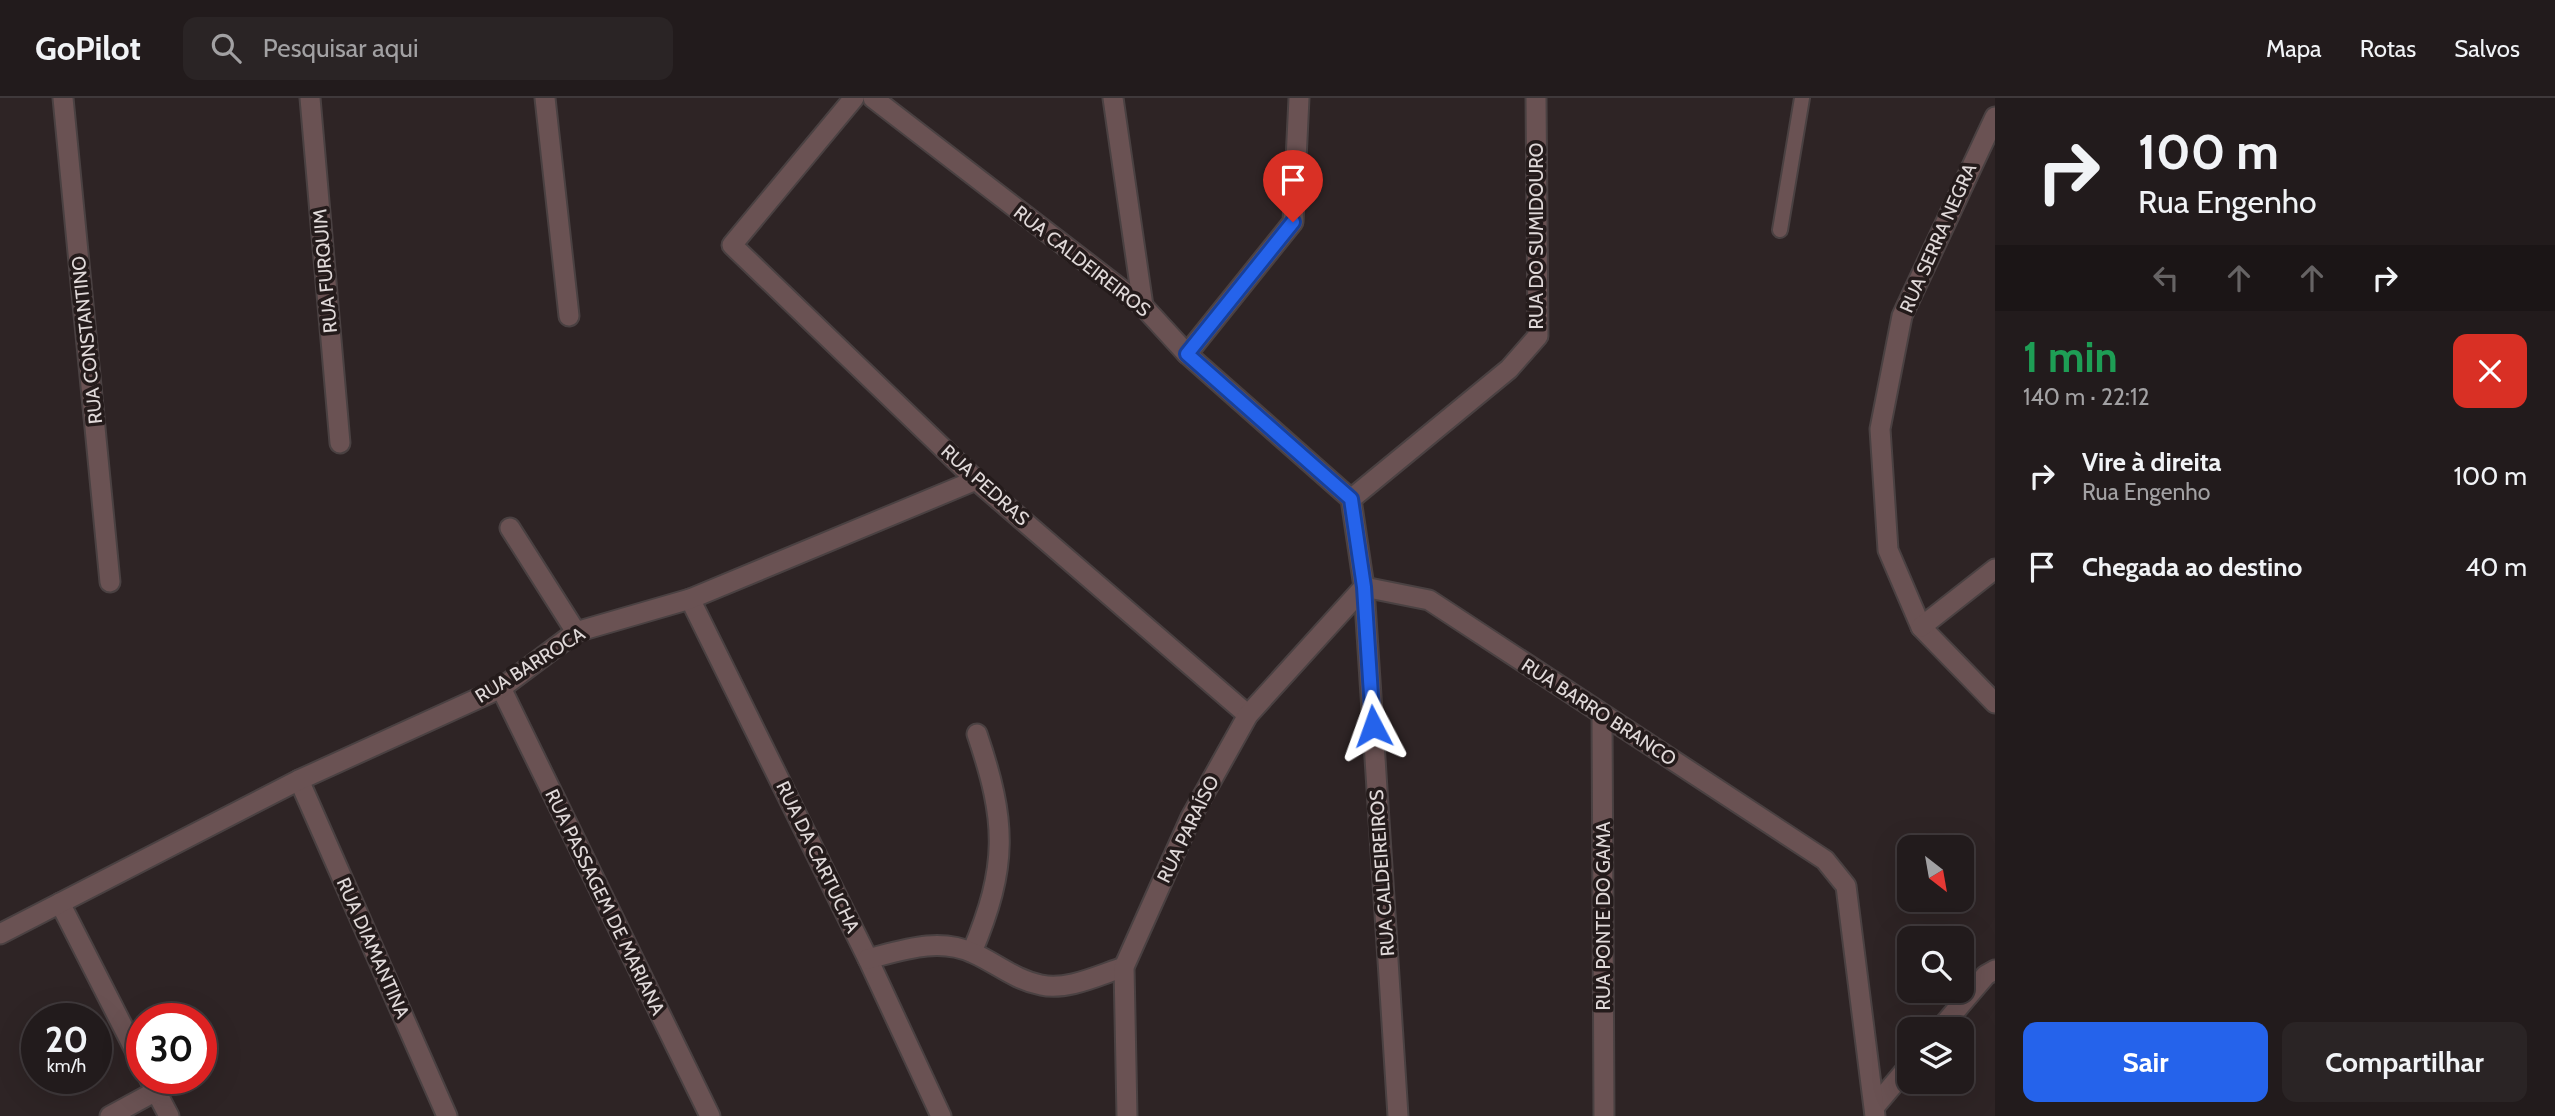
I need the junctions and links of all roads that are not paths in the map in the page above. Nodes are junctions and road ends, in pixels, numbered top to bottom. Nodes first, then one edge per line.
1 (63, 98) edge
2 (310, 98) edge
3 (545, 98) edge
4 (854, 98) edge
5 (873, 98) edge
6 (1113, 98) edge
7 (1299, 98) edge
8 (1536, 98) edge
9 (1802, 98) edge
10 (1995, 117) edge
11 (1780, 230) dead end
12 (1143, 306) junction
13 (569, 316) dead end
14 (1187, 354) junction
15 (340, 443) dead end
16 (976, 480) junction
17 (1351, 499) junction
18 (510, 528) dead end
19 (1995, 569) edge
20 (110, 582) dead end
21 (1364, 587) junction
22 (690, 599) junction
23 (1921, 626) junction
24 (576, 632) junction
25 (500, 688) junction
26 (1995, 703) edge
27 (1248, 715) junction
28 (1602, 715) junction
29 (977, 734) dead end
30 (299, 780) junction
31 (60, 902) junction
32 (0, 934) edge
33 (972, 952) junction
34 (868, 959) junction
35 (1124, 967) junction
36 (1995, 970) edge
37 (1950, 1017) edge
38 (126, 1032) edge
39 (1897, 1082) edge
40 (139, 1094) edge
41 (157, 1094) edge
42 (1876, 1111) edge
43 (110, 1116) edge
44 (169, 1116) edge
45 (447, 1116) edge
46 (710, 1116) edge
47 (942, 1116) edge
48 (1127, 1116) edge
49 (1398, 1116) edge
50 (1604, 1116) edge

1 - 20 street, RUA CONSTANTINO
2 - 15 street, RUA FURQUIM
3 - 13 street
4 - 16 street, RUA PEDRAS
5 - 12 street, RUA CALDEIREIROS
6 - 12 street
7 - 14 street
8 - 17 street, RUA DO SUMIDOURO
9 - 11 lane
10 - 23 street, RUA SERRA NEGRA
12 - 14 street, RUA CALDEIREIROS
14 - 17 street, RUA CALDEIREIROS
16 - 22 street, RUA BARROCA
16 - 27 street, RUA PEDRAS
17 - 21 street, RUA CALDEIREIROS
18 - 24 street
19 - 23 street
21 - 27 street, RUA PARAÍSO
21 - 28 street, RUA BARRO BRANCO
21 - 49 street, RUA CALDEIREIROS
22 - 24 street, RUA BARROCA
22 - 34 street, RUA DA CARTUCHA
23 - 26 street, RUA SERRA NEGRA
24 - 25 street, RUA BARROCA
25 - 30 street, RUA BARROCA
25 - 46 street, RUA PASSAGEM DE MARIANA
27 - 35 street, RUA PARAÍSO
28 - 42 street, RUA BARRO BRANCO
28 - 50 street, RUA PONTE DO GAMA
29 - 33 street
30 - 31 street, RUA BARROCA
30 - 45 street, RUA DIAMANTINA
31 - 32 street, RUA BARROCA
31 - 38 street
33 - 34 street
33 - 35 street
34 - 47 street, RUA DA CARTUCHA
35 - 48 street, RUA PARAÍSO
36 - 37 street
39 - 42 street
40 - 43 street
41 - 44 street

